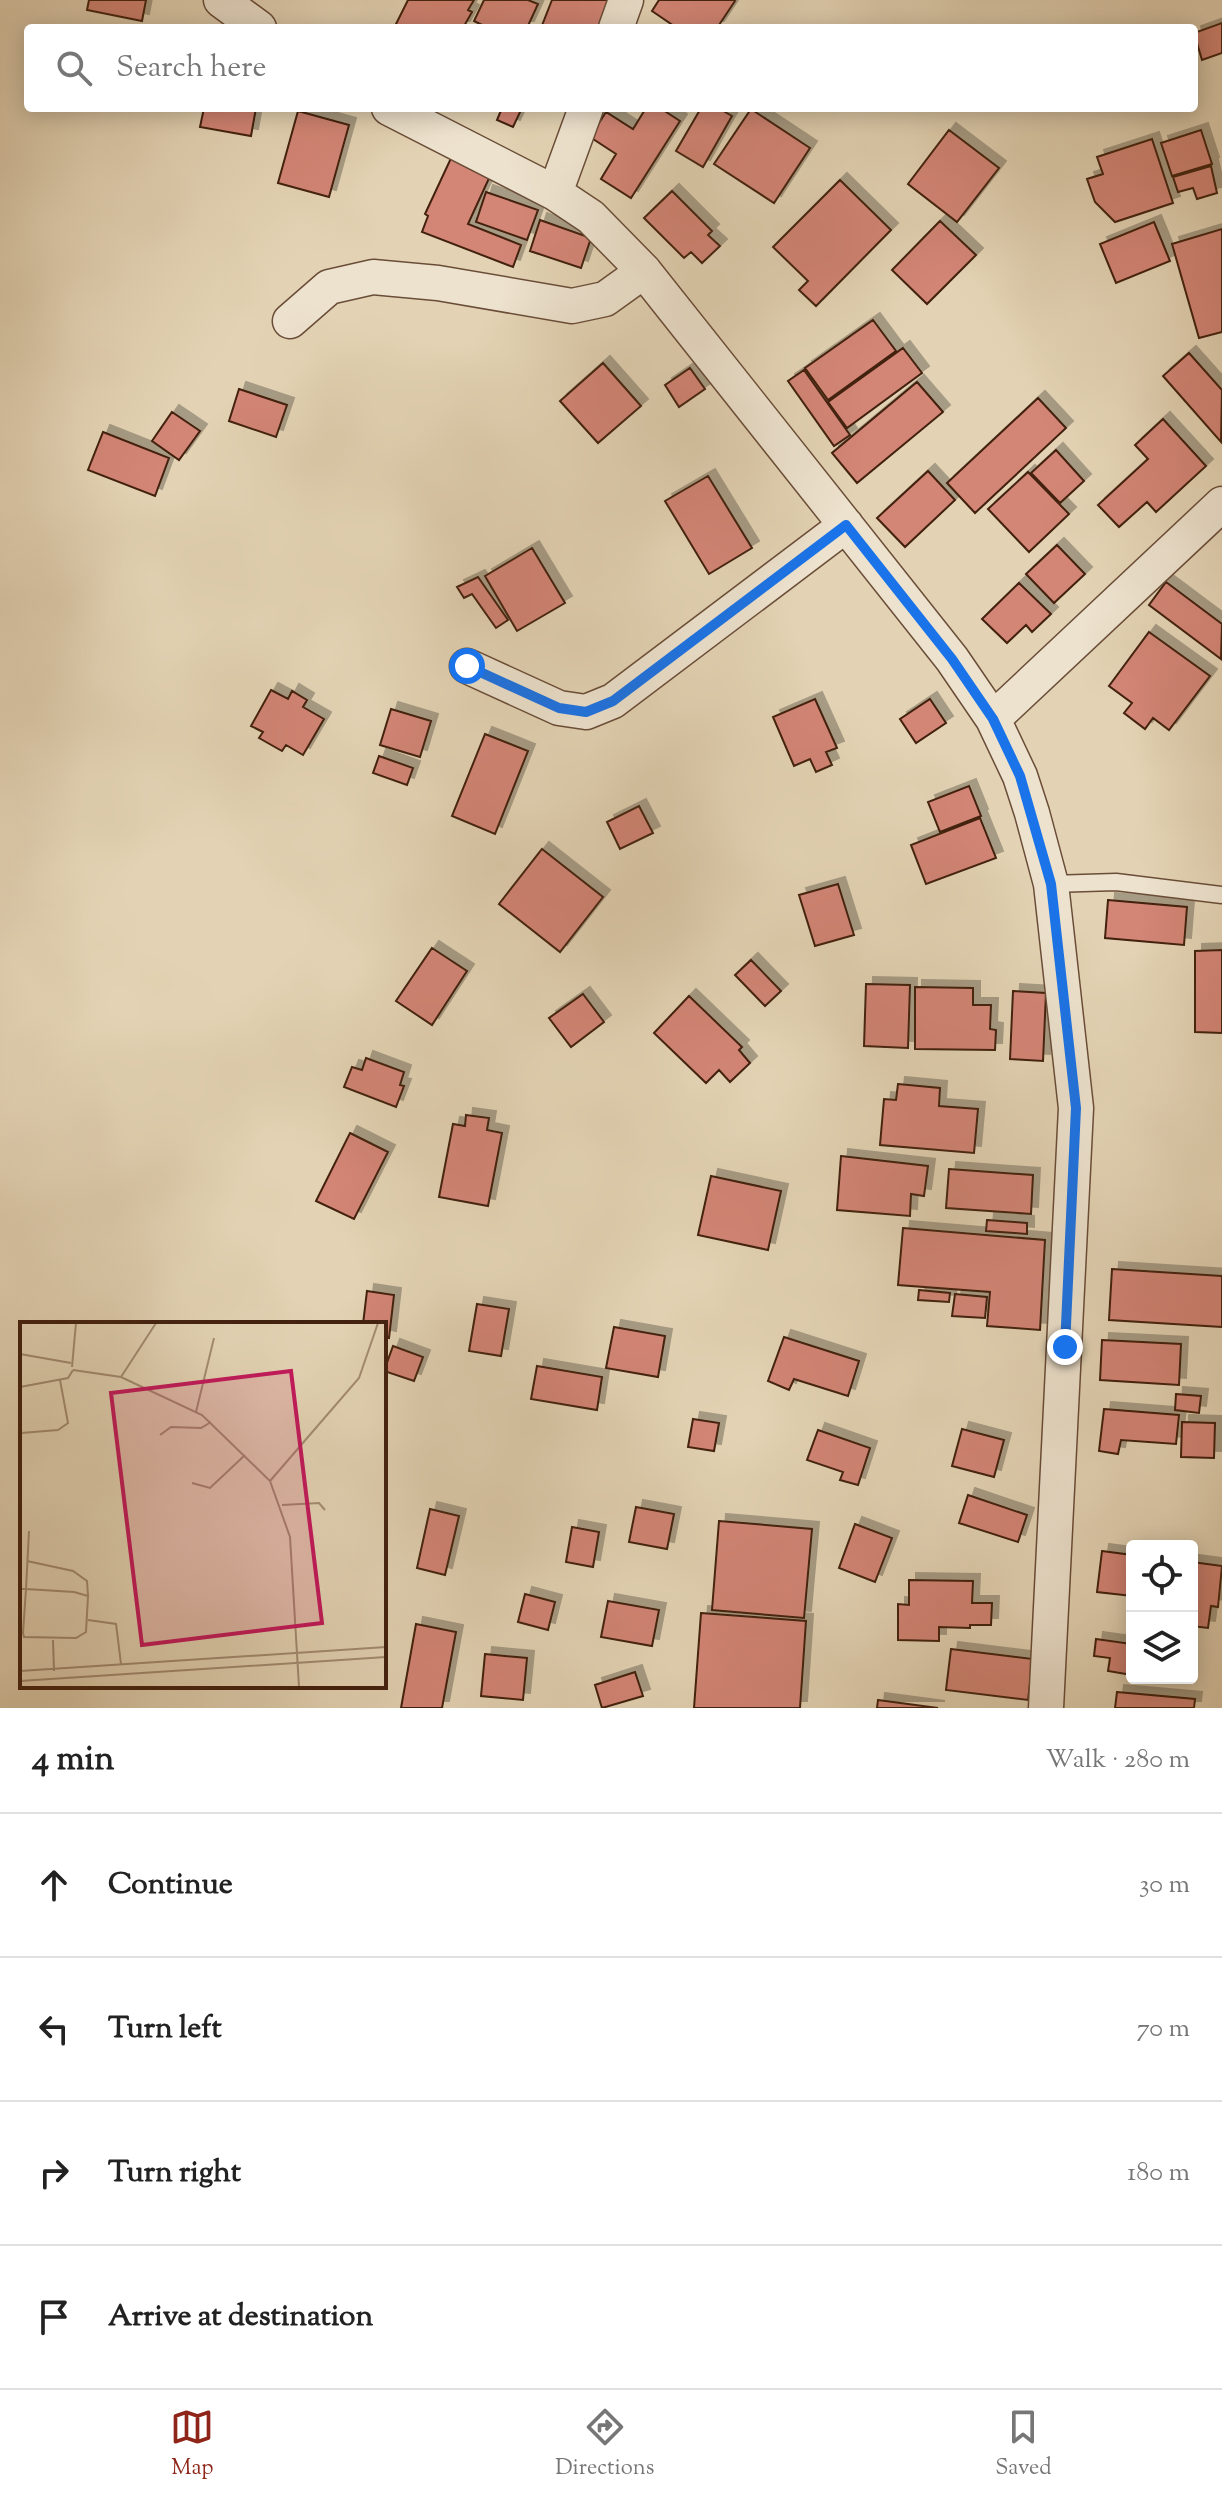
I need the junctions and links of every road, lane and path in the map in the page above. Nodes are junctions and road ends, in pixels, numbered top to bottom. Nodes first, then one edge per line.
1 (221, 0) edge
2 (626, 0) edge
3 (254, 24) edge
4 (617, 24) edge
5 (397, 112) edge
6 (585, 112) edge
7 (555, 193) junction
8 (644, 271) junction
9 (290, 321) dead end
10 (1222, 504) edge
11 (846, 525) junction
12 (467, 666) dead end
13 (993, 719) junction
14 (1051, 884) junction
15 (1222, 895) edge
16 (1046, 1708) edge

1 - 3 street
2 - 4 street
5 - 7 street
6 - 7 street
7 - 8 street
8 - 9 street
8 - 11 street
10 - 13 street
11 - 12 street
11 - 13 street
13 - 14 street
14 - 15 lane
14 - 16 street

